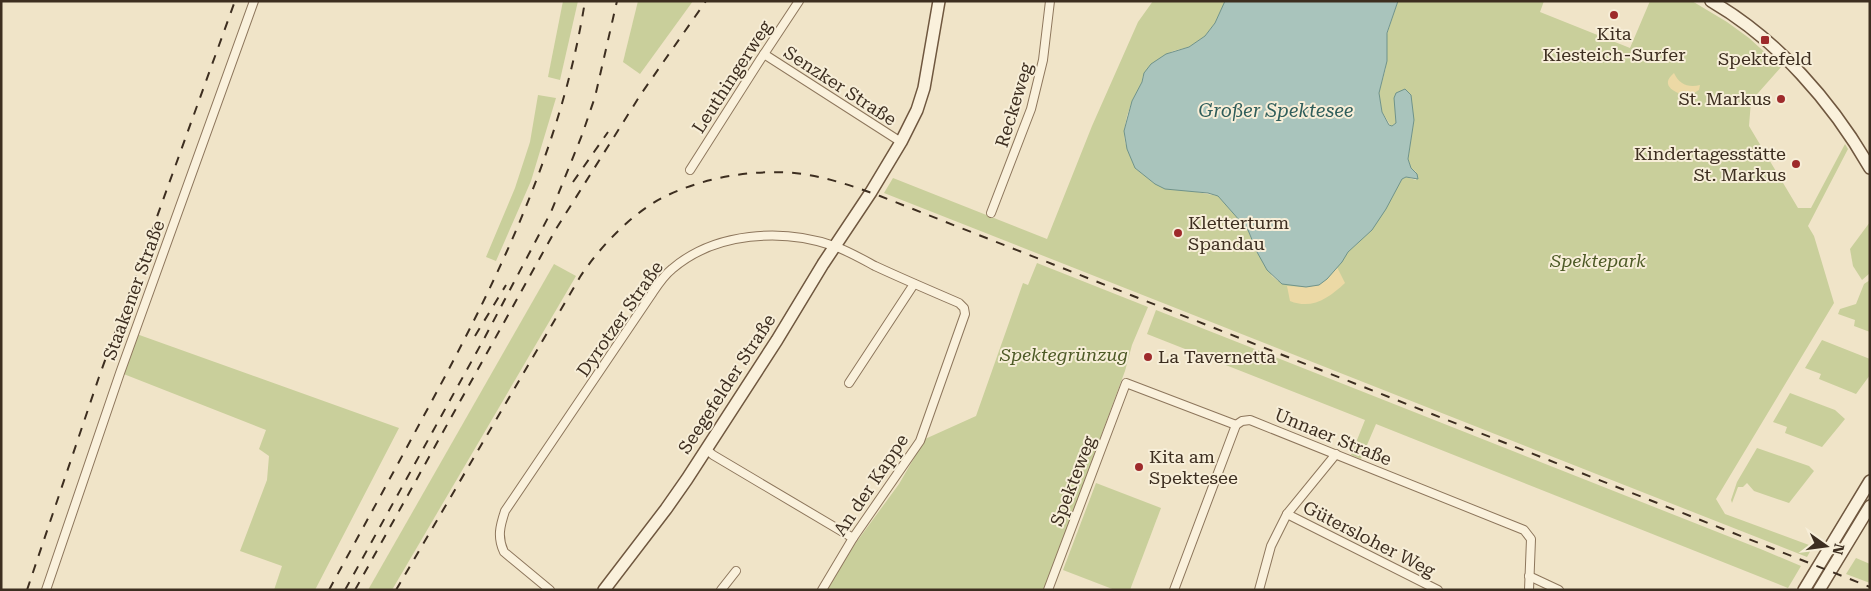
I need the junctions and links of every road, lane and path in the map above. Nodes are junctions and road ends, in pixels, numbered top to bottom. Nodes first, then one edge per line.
1 (254, 1) edge
2 (799, 1) edge
3 (939, 1) edge
4 (1050, 1) edge
5 (1716, 2) edge
6 (764, 54) junction
7 (901, 142) junction
8 (1870, 168) edge
9 (690, 170) dead end
10 (991, 213) dead end
11 (834, 246) junction
12 (914, 284) junction
13 (964, 308) joint
14 (849, 383) dead end
15 (1126, 383) joint
16 (1236, 425) junction
17 (706, 448) junction
18 (1336, 454) junction
19 (1870, 481) edge
20 (1870, 506) edge
21 (1287, 514) junction
22 (853, 538) junction
23 (736, 571) dead end
24 (1529, 576) junction
25 (46, 590) edge
26 (550, 590) edge
27 (604, 590) edge
28 (722, 590) edge
29 (822, 590) edge
30 (1048, 590) edge
31 (1174, 590) edge
32 (1259, 590) edge
33 (1438, 590) edge
34 (1528, 590) edge
35 (1559, 590) edge
36 (1804, 590) edge
37 (1819, 590) edge

1 - 25 street, Staakener Straße
2 - 6 street, Leuthingerweg
3 - 7 street, Seegefelder Straße
4 - 10 street, Reckeweg
5 - 8 street
6 - 7 street, Senzker Straße
6 - 9 street, Leuthingerweg
7 - 11 street, Seegefelder Straße
11 - 12 street, Dyrotzer Straße
11 - 17 street, Seegefelder Straße
11 - 26 street, Dyrotzer Straße
12 - 13 street, Dyrotzer Straße
12 - 14 street
13 - 22 street, An der Kappe
15 - 16 street, Unnaer Straße
15 - 30 street, Spekteweg
16 - 18 street, Unnaer Straße
16 - 31 street
17 - 22 street
17 - 27 street, Seegefelder Straße
18 - 21 street
18 - 24 street, Unnaer Straße
19 - 36 street
20 - 37 street
21 - 32 street
21 - 33 street, Gütersloher Weg
22 - 29 street, An der Kappe
23 - 28 street
24 - 34 street
24 - 35 street

